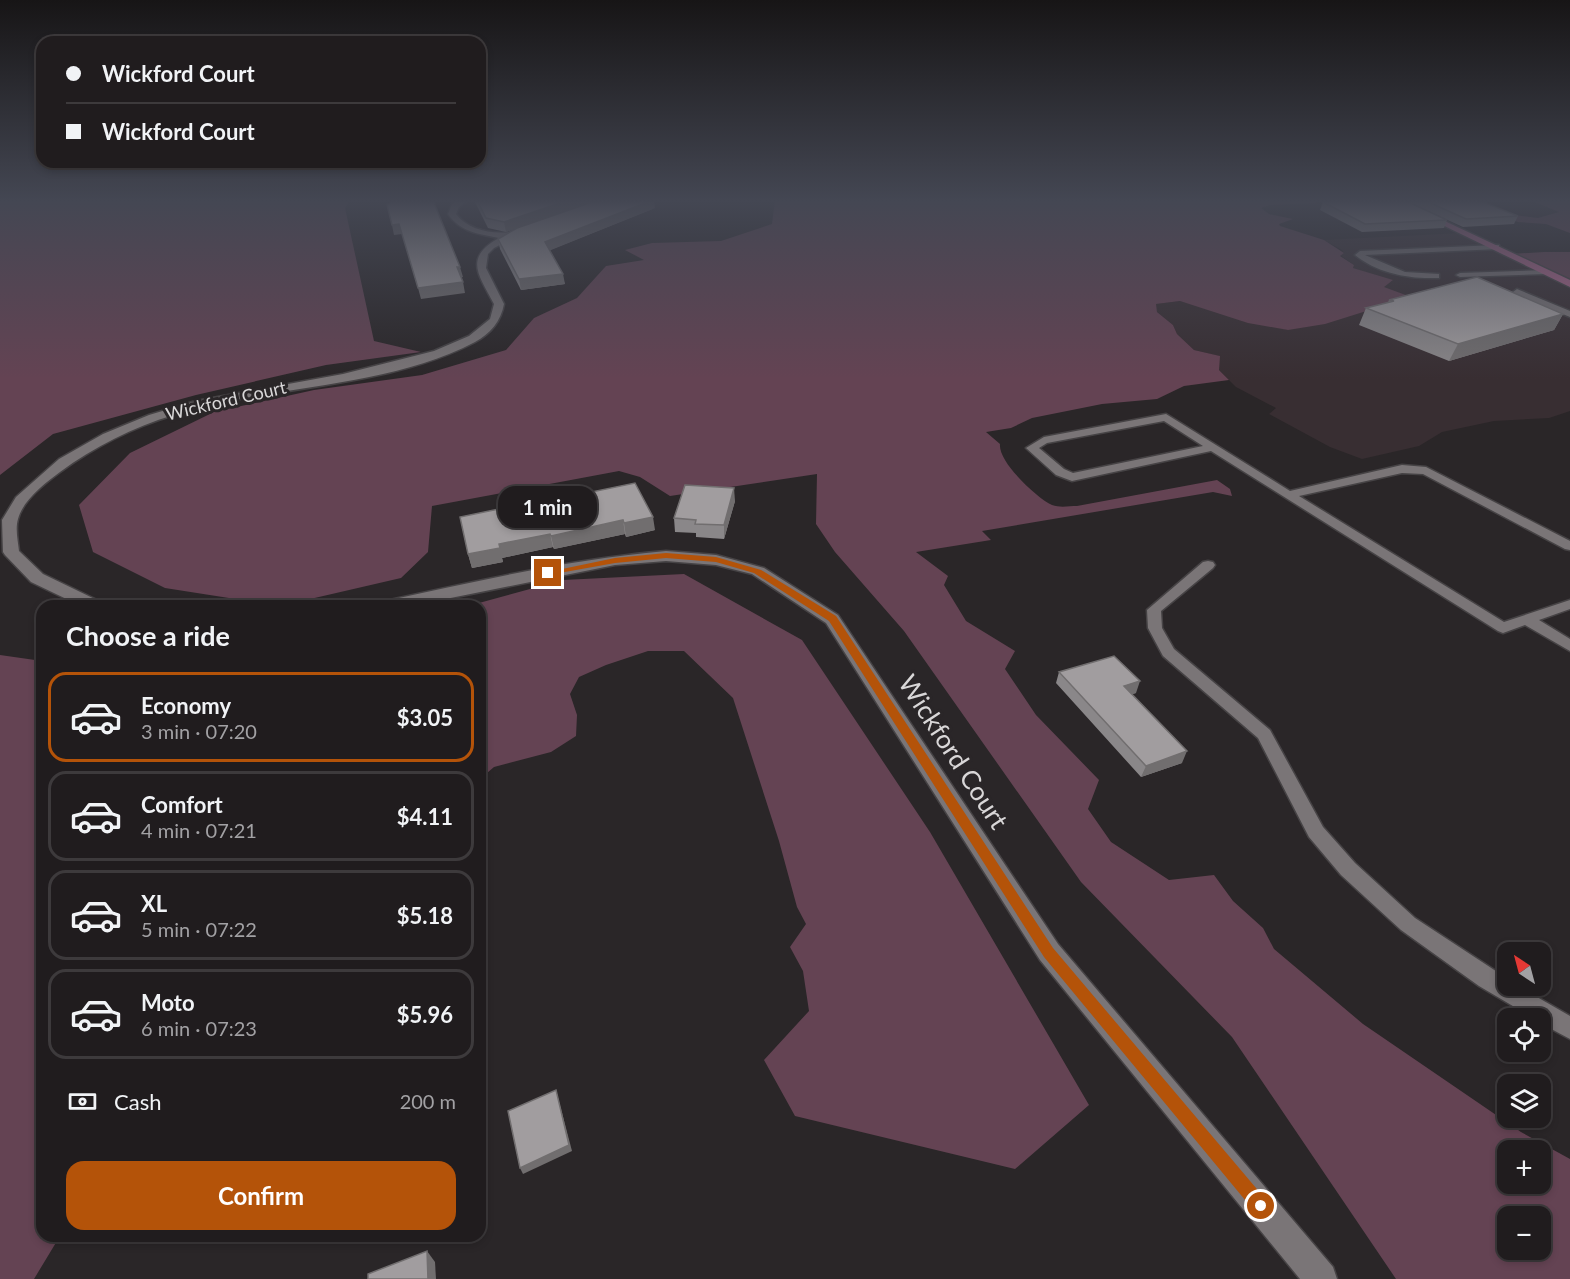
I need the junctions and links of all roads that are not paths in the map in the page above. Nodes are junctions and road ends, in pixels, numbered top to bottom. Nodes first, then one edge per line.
1 (480, 260) edge
2 (1369, 260) edge
3 (1521, 260) edge
4 (1545, 272) junction
5 (1460, 275) dead end
6 (1436, 276) dead end
7 (1569, 283) edge
8 (1517, 292) edge
9 (1570, 314) edge
10 (1213, 447) junction
11 (1287, 495) junction
12 (1570, 546) edge
13 (1208, 565) dead end
14 (83, 600) edge
15 (414, 600) edge
16 (1570, 604) edge
17 (1526, 619) junction
18 (1570, 646) edge
19 (1570, 1029) edge
20 (1322, 1279) edge

1 - 14 street, Wickford Court
2 - 6 lane
3 - 4 main road
4 - 5 lane
4 - 7 main road
8 - 9 lane
10 - 10 lane
10 - 11 lane
11 - 12 lane
11 - 17 lane
13 - 19 lane
15 - 20 street, Wickford Court
16 - 17 lane
17 - 18 lane

